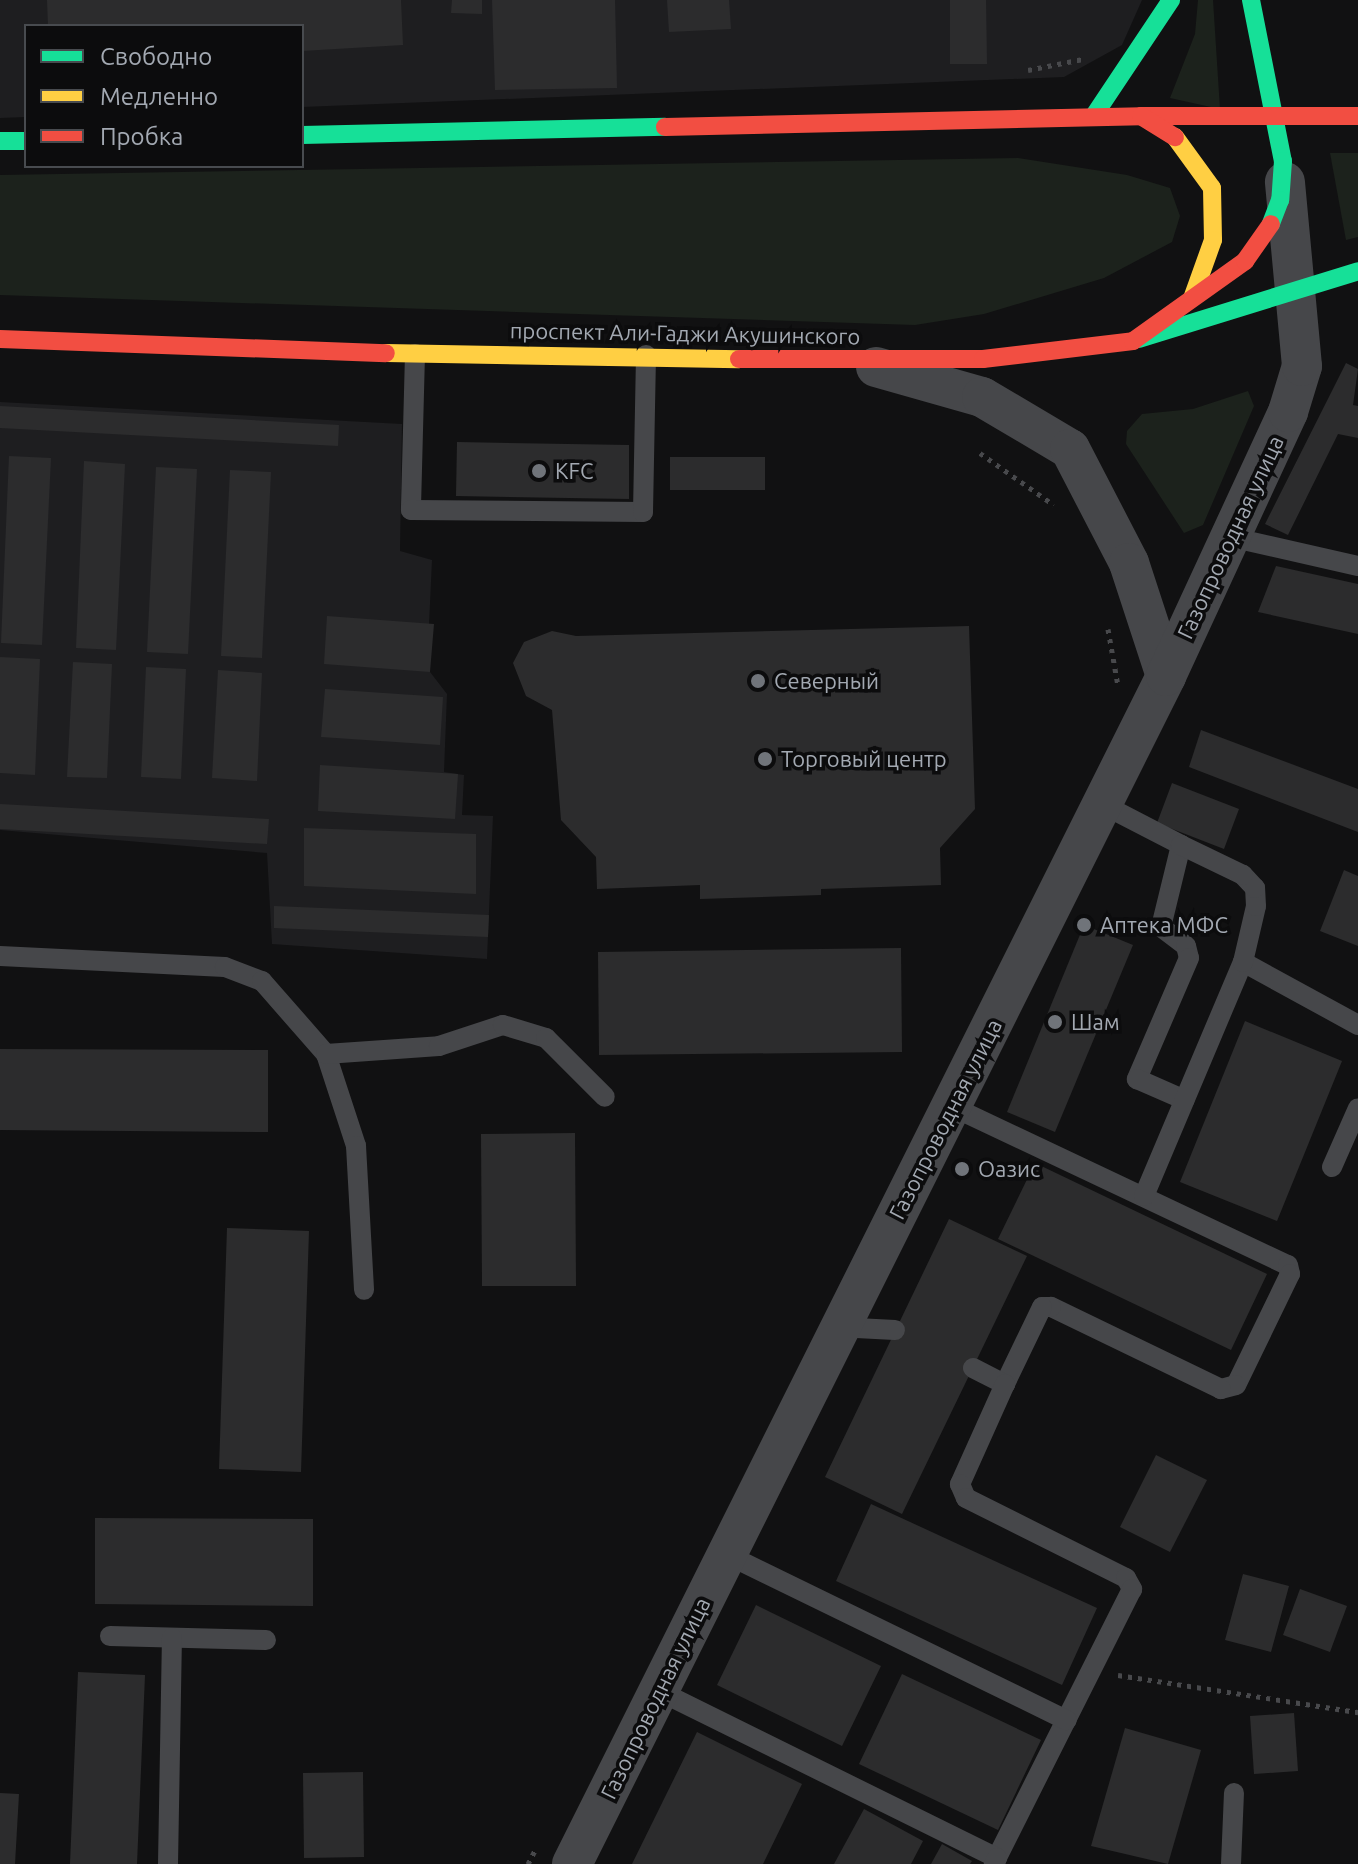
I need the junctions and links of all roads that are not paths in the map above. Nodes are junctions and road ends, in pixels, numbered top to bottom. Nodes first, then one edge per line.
1 (1171, 0) edge
2 (1251, 0) edge
3 (1095, 114) junction
4 (1276, 115) junction
5 (1141, 116) junction
6 (1358, 116) edge
7 (304, 135) edge
8 (0, 141) edge
9 (24, 141) edge
10 (1283, 161) junction
11 (1358, 271) edge
12 (1295, 291) junction
13 (1193, 296) junction
14 (0, 339) edge
15 (1133, 341) junction
16 (415, 354) junction
17 (646, 355) junction
18 (855, 361) junction
19 (1230, 537) junction
20 (1358, 566) edge
21 (1166, 676) junction
22 (1102, 804) junction
23 (1181, 845) junction
24 (0, 956) edge
25 (1243, 962) junction
26 (1358, 1025) edge
27 (326, 1054) junction
28 (605, 1097) dead end
29 (1185, 1100) junction
30 (953, 1107) junction
31 (1358, 1108) edge
32 (1332, 1167) dead end
33 (1144, 1196) junction
34 (364, 1290) dead end
35 (837, 1327) junction
36 (895, 1330) dead end
37 (973, 1368) dead end
38 (1005, 1384) junction
39 (726, 1554) junction
40 (110, 1636) dead end
41 (172, 1638) junction
42 (266, 1640) dead end
43 (659, 1691) junction
44 (1067, 1720) junction
45 (1234, 1793) dead end
46 (995, 1861) edge
47 (168, 1864) edge
48 (572, 1864) edge
49 (1231, 1864) edge

1 - 3 main road
2 - 4 main road
3 - 5 main road
3 - 7 main road
4 - 5 main road
4 - 6 main road
4 - 10 main road
5 - 13 main road
8 - 9 main road
10 - 12 street
10 - 13 main road
11 - 12 main road, проспект Али-Гаджи Акушинского
12 - 15 main road, проспект Али-Гаджи Акушинского
12 - 19 street, Газопроводная улица
13 - 15 main road
14 - 16 main road, проспект Али-Гаджи Акушинского
15 - 18 main road, проспект Али-Гаджи Акушинского
16 - 17 main road, проспект Али-Гаджи Акушинского
16 - 17 lane
17 - 18 main road, проспект Али-Гаджи Акушинского
18 - 21 street
19 - 20 lane
19 - 21 street, Газопроводная улица
21 - 22 street, Газопроводная улица
22 - 23 lane
22 - 30 street, Газопроводная улица
23 - 25 lane
23 - 29 lane
24 - 27 lane
25 - 26 lane
25 - 29 lane
27 - 28 lane
27 - 34 lane
29 - 33 lane
30 - 33 lane
30 - 35 street, Газопроводная улица
31 - 32 lane
33 - 38 lane
35 - 36 lane
35 - 39 street, Газопроводная улица
37 - 38 lane
38 - 44 lane
39 - 43 street, Газопроводная улица
39 - 44 lane
40 - 41 lane
41 - 42 lane
41 - 47 lane
43 - 46 lane
43 - 48 street, Газопроводная улица
44 - 46 lane
45 - 49 lane

